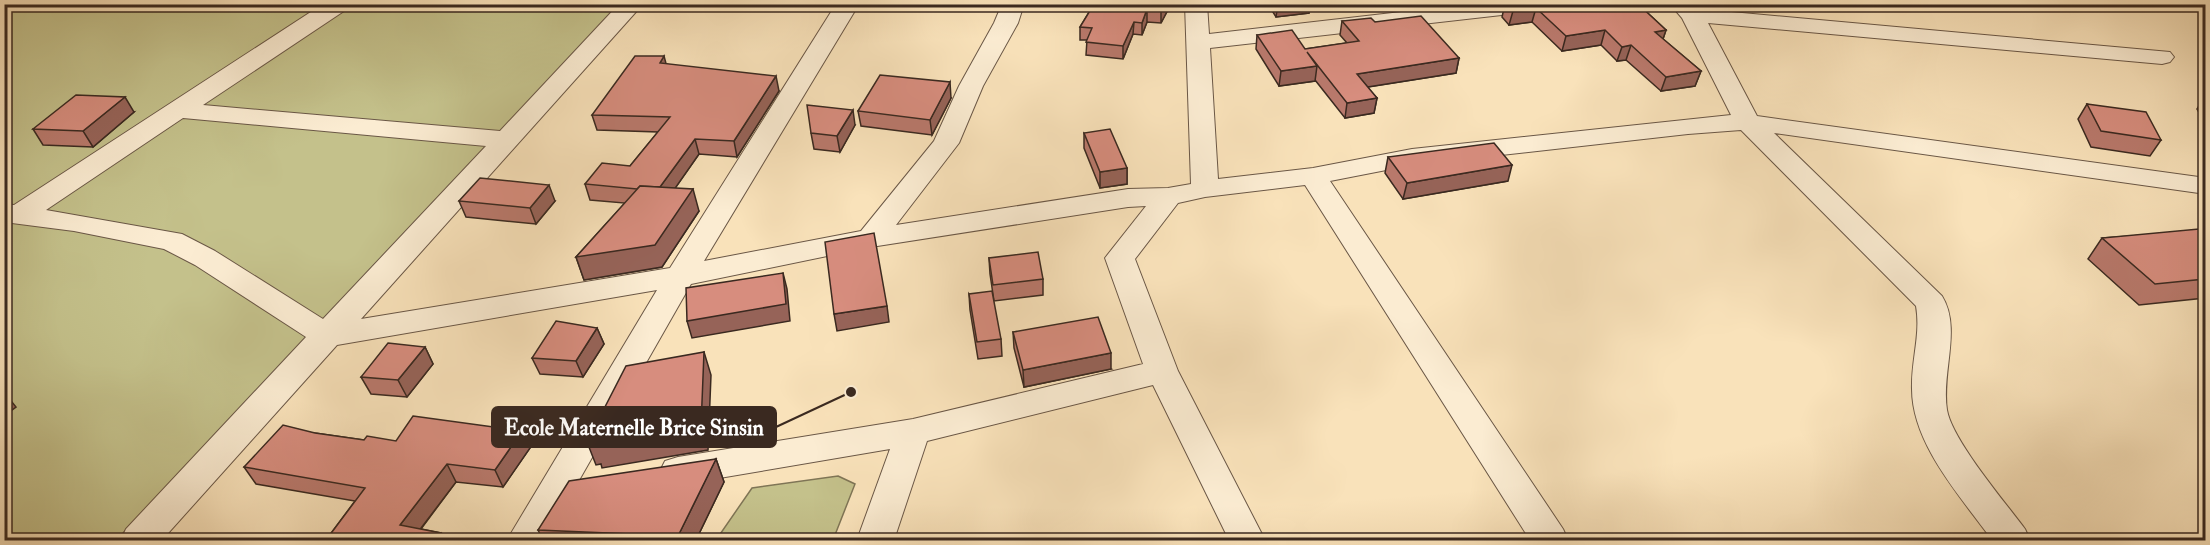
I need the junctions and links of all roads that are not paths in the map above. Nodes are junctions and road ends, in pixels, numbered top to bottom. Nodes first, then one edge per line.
1 (339, 4) edge
2 (632, 4) edge
3 (848, 4) edge
4 (1013, 4) edge
5 (1196, 4) edge
6 (1536, 4) edge
7 (1686, 10) edge
8 (1198, 42) junction
9 (2162, 57) dead end
10 (179, 110) junction
11 (1747, 122) junction
12 (507, 140) junction
13 (1312, 176) junction
14 (2205, 186) edge
15 (1205, 189) junction
16 (1168, 197) junction
17 (12, 213) edge
18 (872, 238) junction
19 (680, 276) junction
20 (327, 336) junction
21 (1162, 371) junction
22 (914, 432) junction
23 (647, 476) edge
24 (589, 486) edge
25 (554, 492) junction
26 (139, 540) edge
27 (526, 540) edge
28 (876, 540) edge
29 (1247, 540) edge
30 (1550, 540) edge
31 (2012, 540) edge

1 - 10 street
2 - 12 street
3 - 19 street
4 - 18 street
5 - 8 street
6 - 8 street
7 - 9 street
7 - 11 street
8 - 15 street
10 - 12 street
10 - 17 street
11 - 13 street
11 - 14 street
11 - 31 street
12 - 20 street
13 - 15 street
13 - 30 street
15 - 16 street
16 - 18 street
16 - 21 street
17 - 20 street
18 - 19 street
19 - 20 street
19 - 25 street
20 - 26 street
21 - 22 street
21 - 29 street
22 - 23 street
22 - 28 street
24 - 25 street
25 - 27 street

